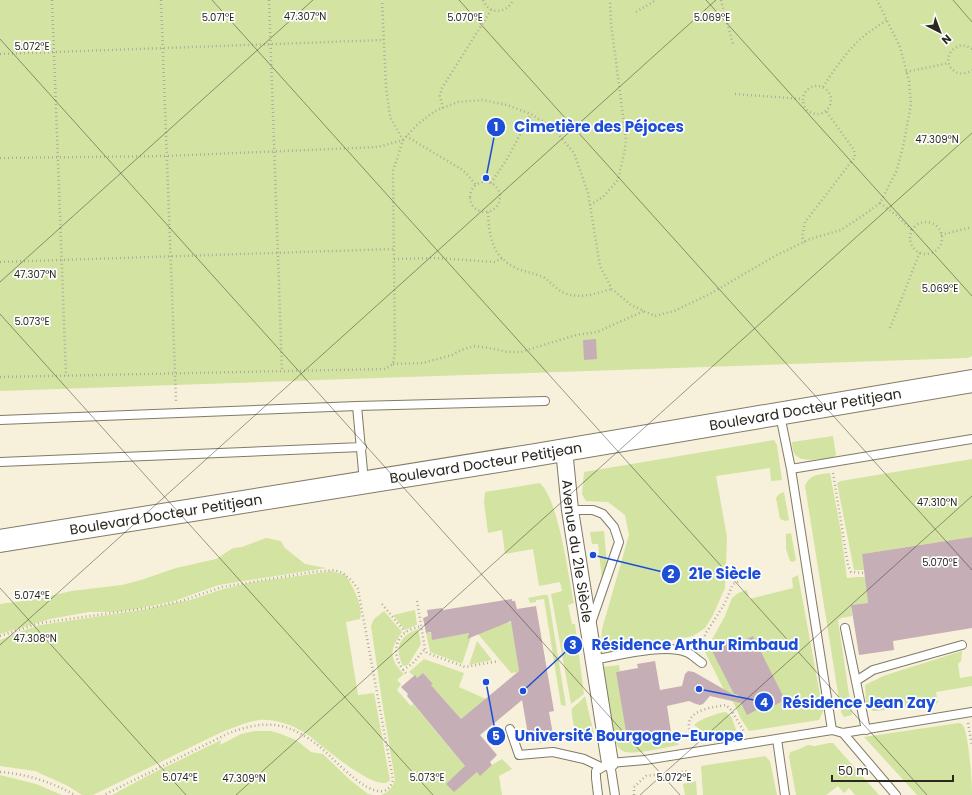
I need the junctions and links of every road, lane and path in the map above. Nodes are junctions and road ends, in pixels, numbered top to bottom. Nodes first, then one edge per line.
1 (52, 0) edge
2 (161, 0) edge
3 (269, 0) edge
4 (382, 0) edge
5 (483, 0) edge
6 (513, 0) edge
7 (610, 0) edge
8 (656, 0) edge
9 (721, 0) edge
10 (878, 0) edge
11 (492, 10) junction
12 (636, 12) dead end
13 (888, 20) junction
14 (384, 40) junction
15 (271, 44) junction
16 (733, 44) dead end
17 (163, 48) junction
18 (972, 49) edge
19 (54, 52) junction
20 (0, 54) edge
21 (949, 63) junction
22 (972, 70) edge
23 (906, 72) junction
24 (823, 87) junction
25 (734, 94) dead end
26 (802, 99) junction
27 (443, 108) junction
28 (826, 111) junction
29 (531, 114) junction
30 (406, 136) junction
31 (403, 140) junction
32 (274, 151) junction
33 (166, 156) junction
34 (58, 157) junction
35 (0, 158) edge
36 (491, 183) junction
37 (476, 185) junction
38 (880, 203) junction
39 (590, 205) junction
40 (488, 212) junction
41 (972, 227) edge
42 (912, 231) junction
43 (941, 235) junction
44 (805, 242) junction
45 (394, 249) junction
46 (920, 252) junction
47 (278, 253) junction
48 (170, 256) junction
49 (502, 258) junction
50 (394, 259) junction
51 (62, 260) junction
52 (0, 262) edge
53 (612, 289) junction
54 (645, 311) junction
55 (890, 328) dead end
56 (393, 364) junction
57 (282, 371) junction
58 (175, 374) junction
59 (66, 376) junction
60 (0, 377) edge
61 (972, 381) edge
62 (545, 401) dead end
63 (176, 403) dead end
64 (358, 406) junction
65 (780, 414) junction
66 (0, 420) edge
67 (972, 439) edge
68 (362, 447) junction
69 (564, 450) junction
70 (0, 462) edge
71 (831, 462) junction
72 (791, 469) junction
73 (364, 482) junction
74 (570, 510) junction
75 (0, 541) edge
76 (864, 573) dead end
77 (744, 579) dead end
78 (417, 601) dead end
79 (382, 604) dead end
80 (421, 626) junction
81 (845, 628) dead end
82 (405, 632) junction
83 (588, 632) junction
84 (0, 636) edge
85 (962, 645) dead end
86 (425, 650) junction
87 (592, 660) junction
88 (499, 661) dead end
89 (699, 661) joint
90 (403, 670) junction
91 (406, 673) dead end
92 (856, 681) junction
93 (969, 712) edge
94 (510, 729) dead end
95 (832, 730) junction
96 (866, 730) junction
97 (843, 733) junction
98 (777, 739) junction
99 (752, 743) junction
100 (972, 746) edge
101 (694, 752) junction
102 (606, 765) junction
103 (688, 771) dead end
104 (0, 772) edge
105 (75, 795) edge
106 (104, 795) edge
107 (598, 795) edge
108 (615, 795) edge
109 (634, 795) edge
110 (786, 795) edge
111 (896, 795) edge

1 - 19 path
2 - 17 path
3 - 15 path
4 - 14 path
5 - 11 path
6 - 11 path
7 - 39 path
8 - 12 path
9 - 16 path
10 - 13 path
11 - 27 path
13 - 23 path
13 - 24 path
14 - 15 path
14 - 31 path
15 - 17 path
15 - 32 path
17 - 19 path
17 - 33 path
18 - 21 path
19 - 20 path
19 - 34 path
21 - 22 path
21 - 23 path
23 - 38 path
24 - 26 path
24 - 28 path
25 - 26 path
26 - 28 path
27 - 29 path
27 - 30 path
28 - 44 path
29 - 36 path
29 - 39 path
30 - 31 path
30 - 37 path
31 - 32 path
31 - 45 path
32 - 33 path
32 - 47 path
33 - 34 path
33 - 48 path
34 - 35 path
34 - 51 path
36 - 37 path
36 - 40 path
37 - 40 path
38 - 42 path
38 - 44 path
39 - 53 path
40 - 49 path
41 - 43 path
42 - 43 path
42 - 46 path
43 - 46 path
44 - 54 path
45 - 47 path
45 - 50 path
46 - 55 path
47 - 48 path
47 - 57 path
48 - 51 path
48 - 58 path
49 - 50 path
49 - 53 path
50 - 56 path
51 - 52 path
51 - 59 path
53 - 54 path
54 - 56 path
56 - 57 path
57 - 58 path
58 - 59 path
58 - 63 path
59 - 60 path
61 - 65 main road, Boulevard Docteur Petitjean
62 - 64 lane
64 - 66 lane
64 - 68 lane
65 - 69 main road, Boulevard Docteur Petitjean
65 - 72 lane
67 - 71 lane
68 - 70 lane
68 - 73 lane
69 - 73 main road, Boulevard Docteur Petitjean
69 - 74 street, Avenue du 21e Siècle
71 - 72 lane
71 - 76 path
72 - 95 lane
73 - 75 main road, Boulevard Docteur Petitjean
74 - 83 street, Avenue du 21e Siècle
74 - 83 lane
77 - 89 path
78 - 80 path
79 - 82 path
80 - 82 path
80 - 86 path
81 - 92 lane
82 - 90 path
83 - 87 street, Avenue du 21e Siècle
84 - 106 path
85 - 92 lane
86 - 88 path
86 - 90 path
87 - 89 lane
87 - 102 street, Avenue du 21e Siècle
90 - 91 path
92 - 96 lane
93 - 96 lane
93 - 100 path
94 - 102 lane
95 - 97 lane
95 - 98 lane
96 - 97 lane
97 - 111 lane
98 - 99 lane
98 - 110 lane
99 - 101 lane
99 - 101 path
101 - 102 lane
102 - 107 lane
102 - 108 lane, Avenue du 21e Siècle
103 - 109 path
104 - 105 path

